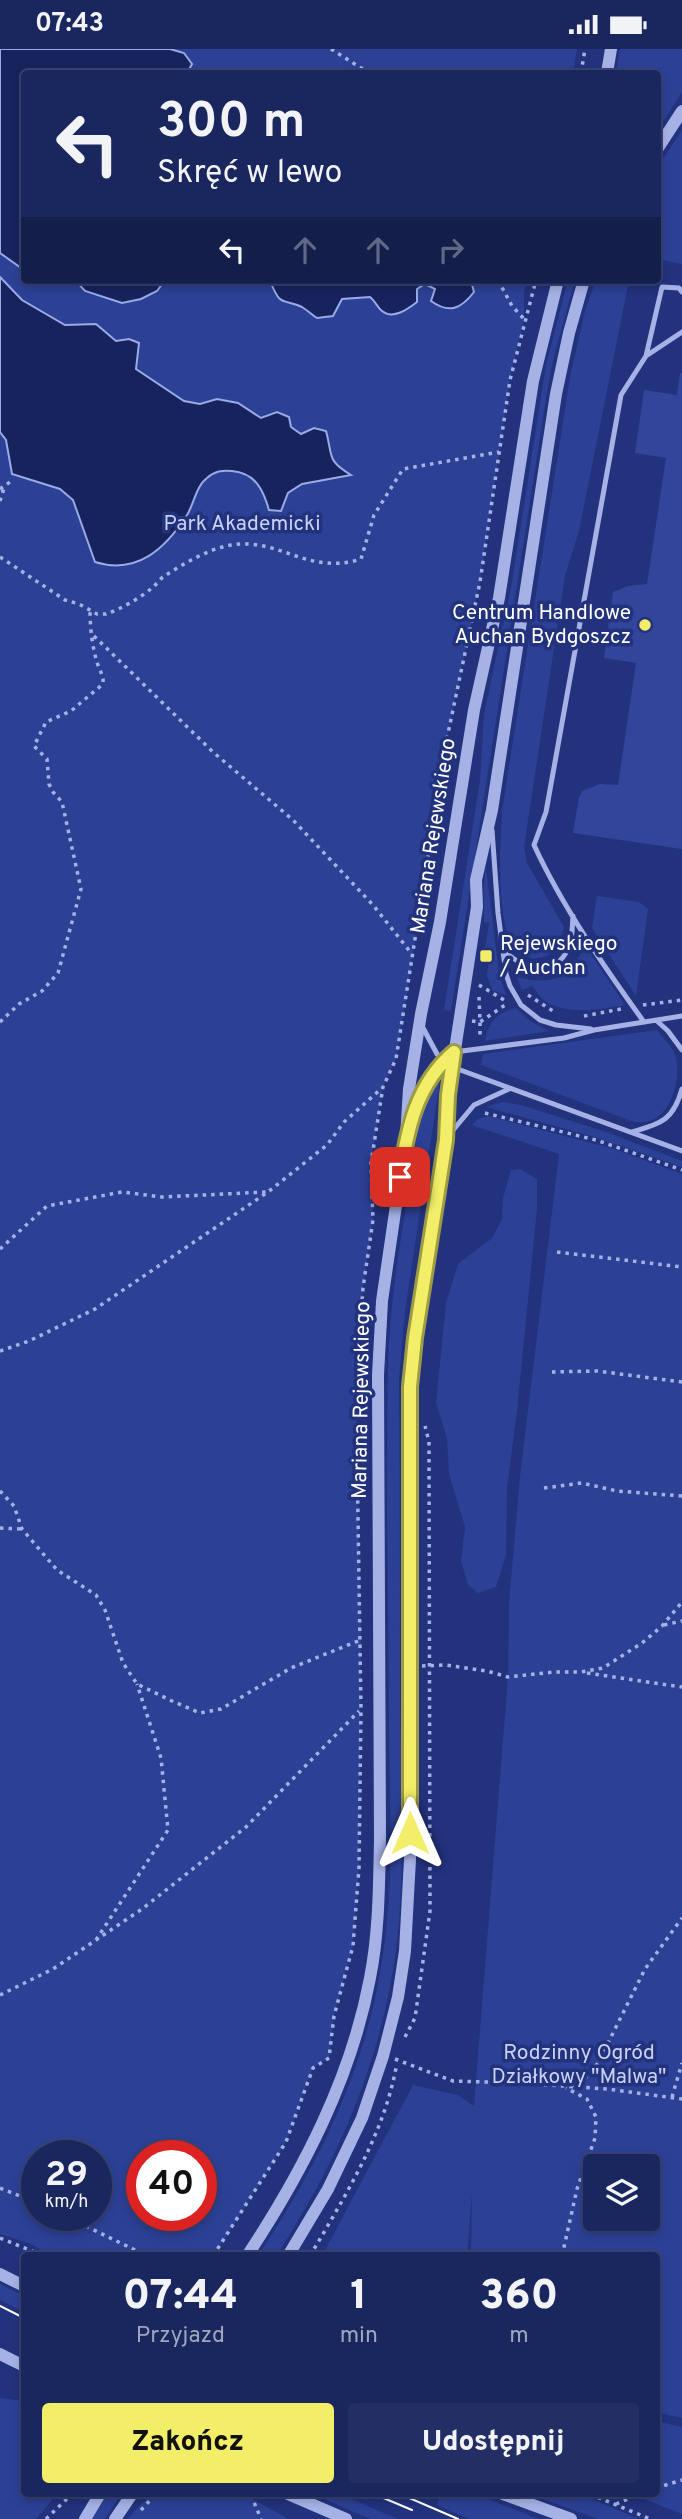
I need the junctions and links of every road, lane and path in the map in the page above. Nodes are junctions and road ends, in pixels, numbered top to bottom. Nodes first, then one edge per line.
1 (331, 49) edge
2 (585, 49) edge
3 (611, 49) edge
4 (364, 70) edge
5 (582, 70) edge
6 (608, 70) edge
7 (682, 111) edge
8 (661, 143) edge
9 (500, 284) edge
10 (557, 284) edge
11 (583, 284) edge
12 (682, 292) edge
13 (524, 319) dead end
14 (682, 332) edge
15 (646, 356) junction
16 (499, 452) dead end
17 (10, 482) dead end
18 (2, 489) edge
19 (0, 501) edge
20 (0, 557) edge
21 (90, 610) junction
22 (92, 635) junction
23 (492, 810) junction
24 (573, 916) junction
25 (502, 950) junction
26 (413, 955) dead end
27 (502, 999) dead end
28 (517, 999) junction
29 (682, 1000) edge
30 (633, 1006) junction
31 (560, 1014) dead end
32 (682, 1016) edge
33 (575, 1017) dead end
34 (657, 1021) junction
35 (0, 1022) edge
36 (644, 1022) junction
37 (421, 1023) junction
38 (594, 1030) junction
39 (682, 1049) edge
40 (454, 1052) junction
41 (448, 1064) junction
42 (383, 1087) dead end
43 (510, 1089) junction
44 (682, 1089) edge
45 (632, 1132) junction
46 (406, 1137) junction
47 (446, 1140) junction
48 (682, 1151) edge
49 (268, 1192) junction
50 (0, 1249) edge
51 (557, 1252) dead end
52 (682, 1267) edge
53 (0, 1351) edge
54 (552, 1372) dead end
55 (682, 1381) edge
56 (544, 1488) dead end
57 (0, 1491) edge
58 (682, 1496) edge
59 (0, 1528) edge
60 (22, 1529) junction
61 (682, 1602) edge
62 (682, 1621) edge
63 (662, 1626) junction
64 (410, 1666) junction
65 (581, 1672) junction
66 (137, 1684) junction
67 (682, 1687) edge
68 (360, 1709) junction
69 (682, 1918) edge
70 (95, 1943) junction
71 (0, 1995) edge
72 (383, 2056) junction
73 (682, 2063) edge
74 (564, 2087) junction
75 (672, 2098) junction
76 (682, 2099) edge
77 (0, 2188) edge
78 (21, 2197) edge
79 (96, 2231) edge
80 (0, 2238) edge
81 (34, 2252) edge
82 (137, 2252) edge
83 (216, 2252) edge
84 (250, 2252) edge
85 (290, 2252) edge
86 (563, 2252) edge
87 (0, 2274) edge
88 (21, 2284) edge
89 (0, 2354) edge
90 (21, 2364) edge
91 (682, 2480) edge
92 (660, 2487) edge
93 (69, 2497) edge
94 (98, 2497) edge
95 (130, 2497) edge
96 (153, 2497) edge
97 (252, 2497) edge
98 (295, 2497) edge
99 (511, 2497) edge
100 (597, 2497) edge
101 (633, 2497) edge
102 (615, 2505) junction
103 (139, 2511) dead end
104 (46, 2519) edge
105 (85, 2519) edge
106 (116, 2519) edge
107 (261, 2519) edge
108 (346, 2519) edge
109 (571, 2519) edge
110 (650, 2519) edge

1 - 4 path
2 - 5 path
3 - 6 street
7 - 8 street
9 - 13 path
10 - 37 street, Mariana Rejewskiego
11 - 23 street
12 - 15 lane
14 - 15 lane
15 - 24 lane
16 - 21 path
17 - 18 path
18 - 19 path
20 - 21 path
21 - 22 path
22 - 26 path
22 - 35 path
23 - 25 lane
23 - 40 street
24 - 25 lane
24 - 30 lane
25 - 28 lane
27 - 28 path
28 - 31 path
28 - 38 lane
29 - 30 path
30 - 33 path
30 - 36 lane
32 - 34 lane
34 - 36 lane
34 - 39 lane
36 - 38 lane
37 - 41 lane
37 - 46 street, Mariana Rejewskiego
38 - 40 lane
40 - 41 street
41 - 43 lane
41 - 46 lane
41 - 47 street
42 - 49 path
43 - 45 lane
43 - 47 lane
44 - 45 lane
45 - 48 lane
46 - 84 street, Mariana Rejewskiego
47 - 64 street
49 - 50 path
49 - 53 path
51 - 52 path
54 - 55 path
56 - 58 path
57 - 60 path
59 - 60 path
60 - 66 path
61 - 63 path
62 - 63 path
63 - 65 path
64 - 65 path
64 - 72 street
65 - 67 path
66 - 68 path
66 - 70 path
68 - 70 path
68 - 83 path
69 - 74 path
70 - 71 path
72 - 74 path
72 - 85 street
73 - 75 path
74 - 75 path
74 - 86 path
75 - 76 path
77 - 78 path
79 - 82 path
80 - 81 path
87 - 88 street
89 - 90 street
91 - 92 path
93 - 104 path
94 - 105 street
95 - 106 street
96 - 103 path
97 - 107 path
98 - 108 street
99 - 109 street
100 - 102 path
101 - 102 path
102 - 110 path

